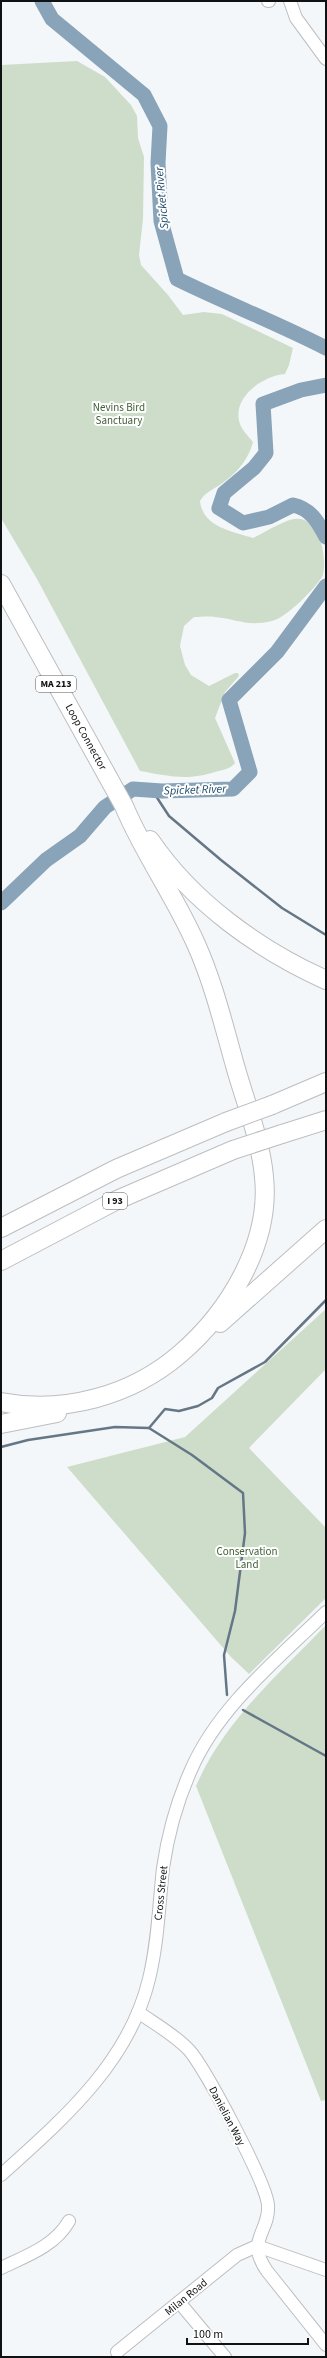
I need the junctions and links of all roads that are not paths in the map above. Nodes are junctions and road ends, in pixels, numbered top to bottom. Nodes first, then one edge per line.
1 (290, 1) edge
2 (326, 59) edge
3 (1, 584) edge
4 (124, 806) junction
5 (326, 980) edge
6 (326, 1082) edge
7 (326, 1090) edge
8 (272, 1105) junction
9 (326, 1120) edge
10 (326, 1129) edge
11 (282, 1134) junction
12 (1, 1228) edge
13 (326, 1229) edge
14 (1, 1261) edge
15 (184, 1350) junction
16 (104, 1396) junction
17 (1, 1402) edge
18 (1, 1424) edge
19 (326, 1612) edge
20 (138, 2012) junction
21 (1, 2175) edge
22 (69, 2221) dead end
23 (257, 2246) junction
24 (1, 2268) edge
25 (326, 2270) edge
26 (179, 2302) junction
27 (326, 2345) edge
28 (117, 2352) dead end
29 (225, 2357) edge

1 - 2 street
3 - 4 highway, Loop Connector / MA 213
4 - 5 highway
4 - 15 highway
6 - 8 highway
7 - 8 highway, I 93
8 - 12 highway, I 93, bridge
9 - 11 highway, I 93
10 - 11 highway
11 - 14 highway, I 93, bridge
13 - 15 highway
15 - 16 highway
16 - 17 highway
16 - 18 highway
19 - 20 street, Cross Street
20 - 21 street, Cross Street
20 - 23 street, Danielian Way
22 - 24 street
23 - 25 street
23 - 26 street, Milan Road
23 - 27 street
26 - 28 street, Milan Road
26 - 29 street

